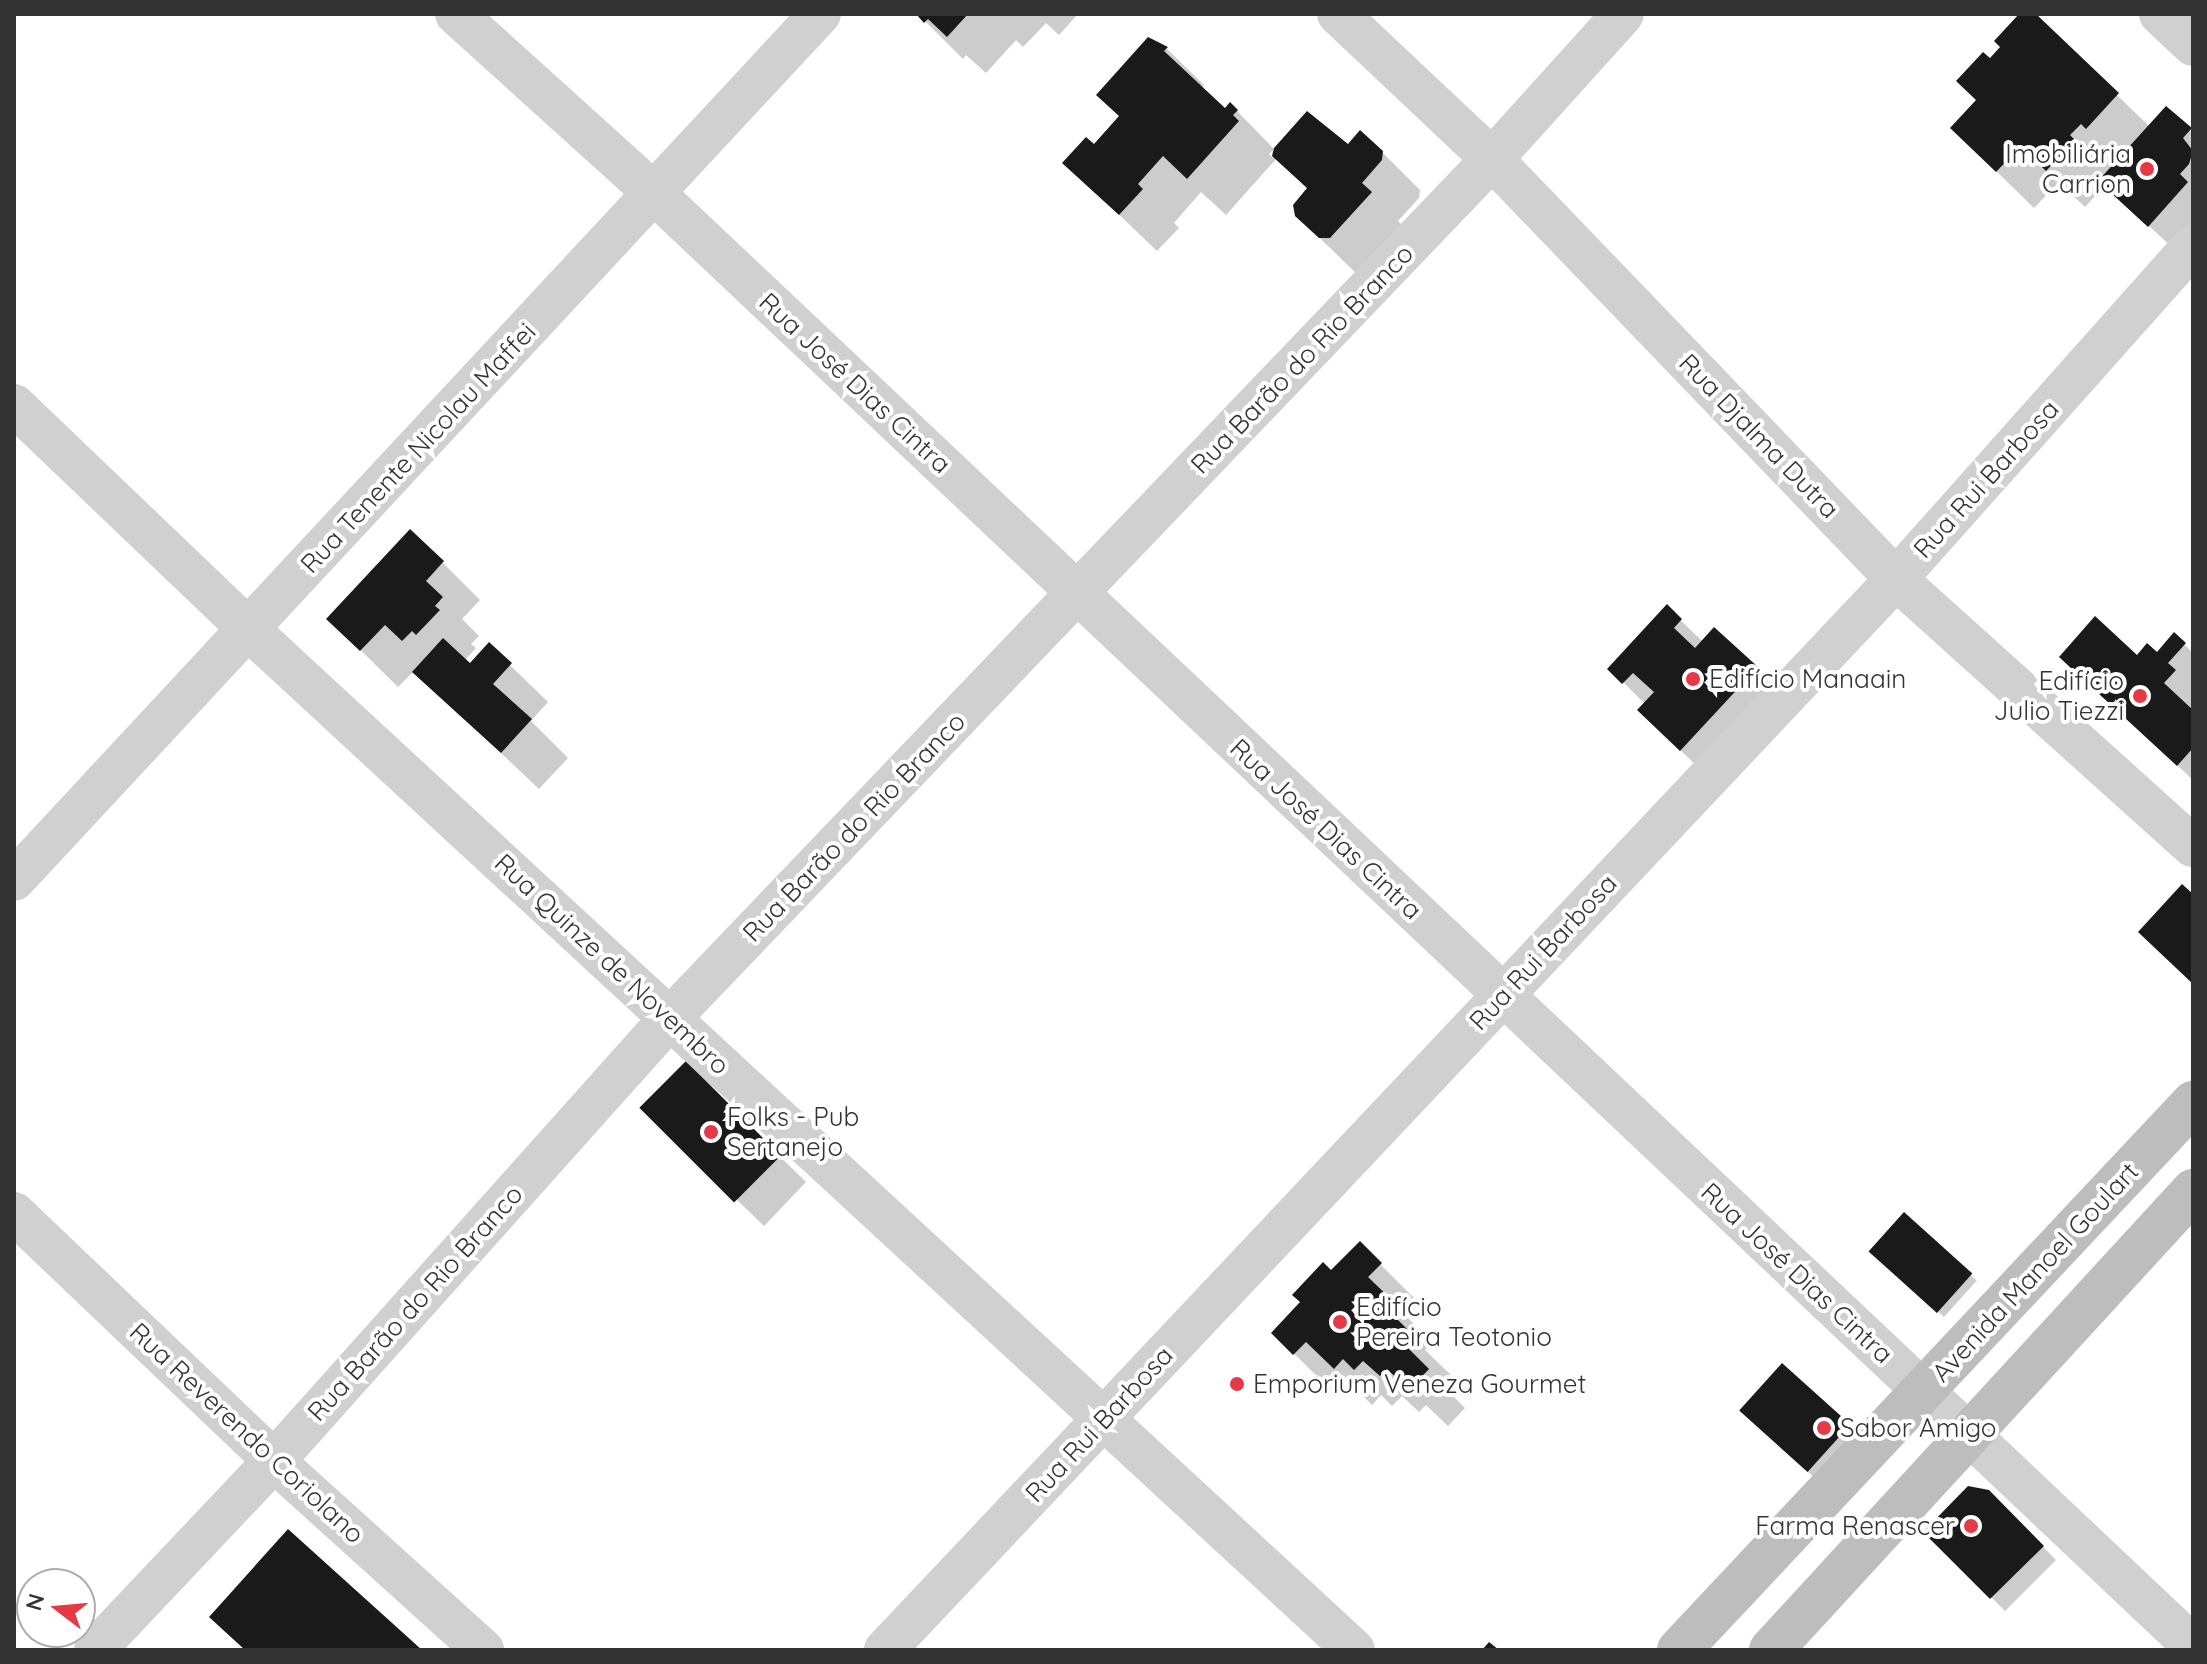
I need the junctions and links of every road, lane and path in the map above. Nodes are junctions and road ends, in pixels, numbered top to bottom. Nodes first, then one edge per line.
1 (456, 14) edge
2 (820, 14) edge
3 (1338, 14) edge
4 (1623, 14) edge
5 (2160, 14) edge
6 (2193, 45) edge
7 (1492, 159) junction
8 (654, 193) junction
9 (2193, 246) edge
10 (14, 405) edge
11 (1896, 579) junction
12 (1079, 594) junction
13 (248, 629) junction
14 (2193, 846) edge
15 (14, 880) edge
16 (1502, 995) junction
17 (671, 1017) junction
18 (2193, 1103) edge
19 (2193, 1191) edge
20 (14, 1213) edge
21 (1922, 1391) junction
22 (1104, 1419) junction
23 (1968, 1433) junction
24 (274, 1461) junction
25 (2193, 1646) edge
26 (95, 1650) edge
27 (483, 1650) edge
28 (885, 1650) edge
29 (1354, 1650) edge
30 (1679, 1650) edge
31 (1771, 1650) edge

1 - 8 street, Rua José Dias Cintra
2 - 8 street, Rua Tenente Nicolau Maffei
3 - 7 street, Rua Djalma Dutra
4 - 7 street, Rua Barão do Rio Branco
5 - 6 street
7 - 11 street, Rua Djalma Dutra
7 - 12 street, Rua Barão do Rio Branco
8 - 12 street, Rua José Dias Cintra
8 - 13 street, Rua Tenente Nicolau Maffei
9 - 11 street, Rua Rui Barbosa
10 - 13 street, Rua Quinze de Novembro
11 - 14 street, Rua Djalma Dutra
11 - 16 street, Rua Rui Barbosa
12 - 16 street, Rua José Dias Cintra
12 - 17 street, Rua Barão do Rio Branco
13 - 15 street, Rua Tenente Nicolau Maffei
13 - 17 street, Rua Quinze de Novembro
16 - 21 street, Rua José Dias Cintra
16 - 22 street, Rua Rui Barbosa
17 - 22 street, Rua Quinze de Novembro
17 - 24 street, Rua Barão do Rio Branco
18 - 21 main road, Avenida Manoel Goulart
19 - 23 main road
20 - 24 street, Rua Reverendo Coriolano
21 - 23 street, Rua José Dias Cintra
21 - 30 main road, Avenida Manoel Goulart
22 - 28 street, Rua Rui Barbosa
22 - 29 street, Rua Quinze de Novembro
23 - 25 street, Rua José Dias Cintra
23 - 31 main road
24 - 26 street, Rua Barão do Rio Branco
24 - 27 street, Rua Reverendo Coriolano

